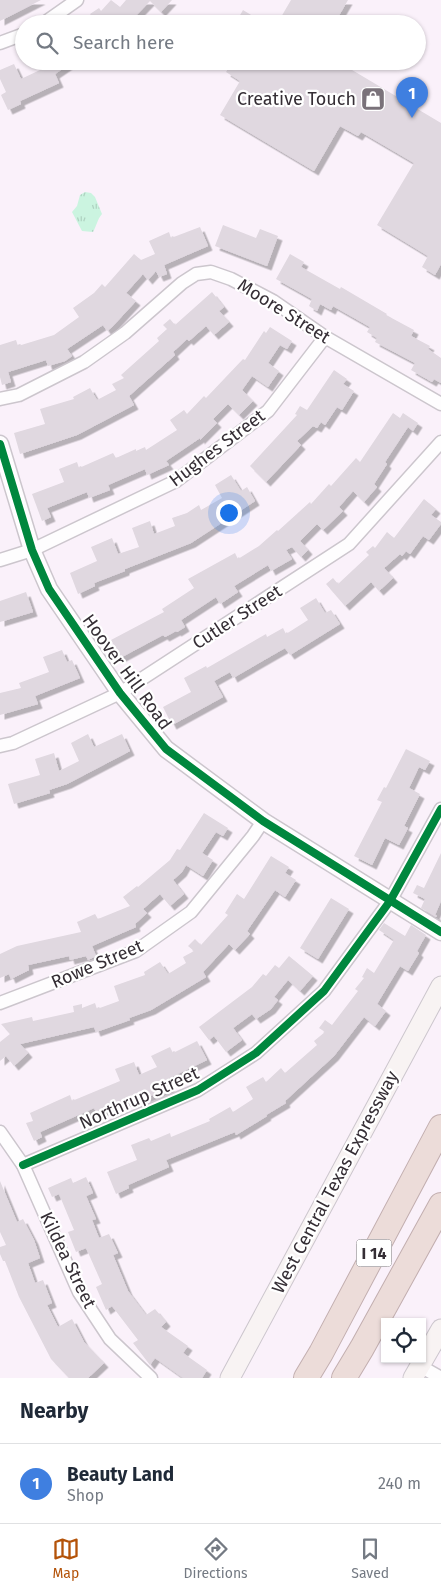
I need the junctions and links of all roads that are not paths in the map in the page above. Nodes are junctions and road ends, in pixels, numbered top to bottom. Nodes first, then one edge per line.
1 (77, 0) edge
2 (56, 15) edge
3 (15, 37) edge
4 (0, 43) edge
5 (325, 336) junction
6 (0, 399) edge
7 (441, 404) edge
8 (441, 442) edge
9 (0, 444) edge
10 (32, 550) junction
11 (0, 560) edge
12 (120, 693) junction
13 (0, 746) edge
14 (441, 809) edge
15 (263, 821) junction
16 (390, 901) junction
17 (441, 932) edge
18 (441, 986) edge
19 (0, 1003) edge
20 (441, 1127) edge
21 (0, 1132) edge
22 (22, 1165) junction
23 (441, 1205) edge
24 (441, 1329) edge
25 (417, 1372) edge
26 (151, 1378) edge
27 (230, 1378) edge
28 (306, 1378) edge
29 (344, 1378) edge
30 (441, 1378) edge

1 - 2 street
3 - 4 street
5 - 6 street, Moore Street
5 - 7 street, Moore Street
5 - 10 street, Hughes Street
8 - 12 street, Cutler Street
9 - 10 street, Hoover Hill Road
10 - 11 street, Hughes Street
10 - 12 street, Hoover Hill Road
12 - 13 street, Cutler Street
12 - 15 street, Hoover Hill Road
14 - 16 street, Northrup Street
15 - 16 street, Hoover Hill Road
15 - 19 street, Rowe Street
16 - 17 street, Hoover Hill Road
16 - 22 street, Northrup Street
18 - 27 main road, West Central Texas Expressway
20 - 28 highway, I 14
21 - 22 street, Kildea Street
22 - 26 street, Kildea Street
23 - 29 highway, I 14
24 - 25 main road
25 - 30 street

